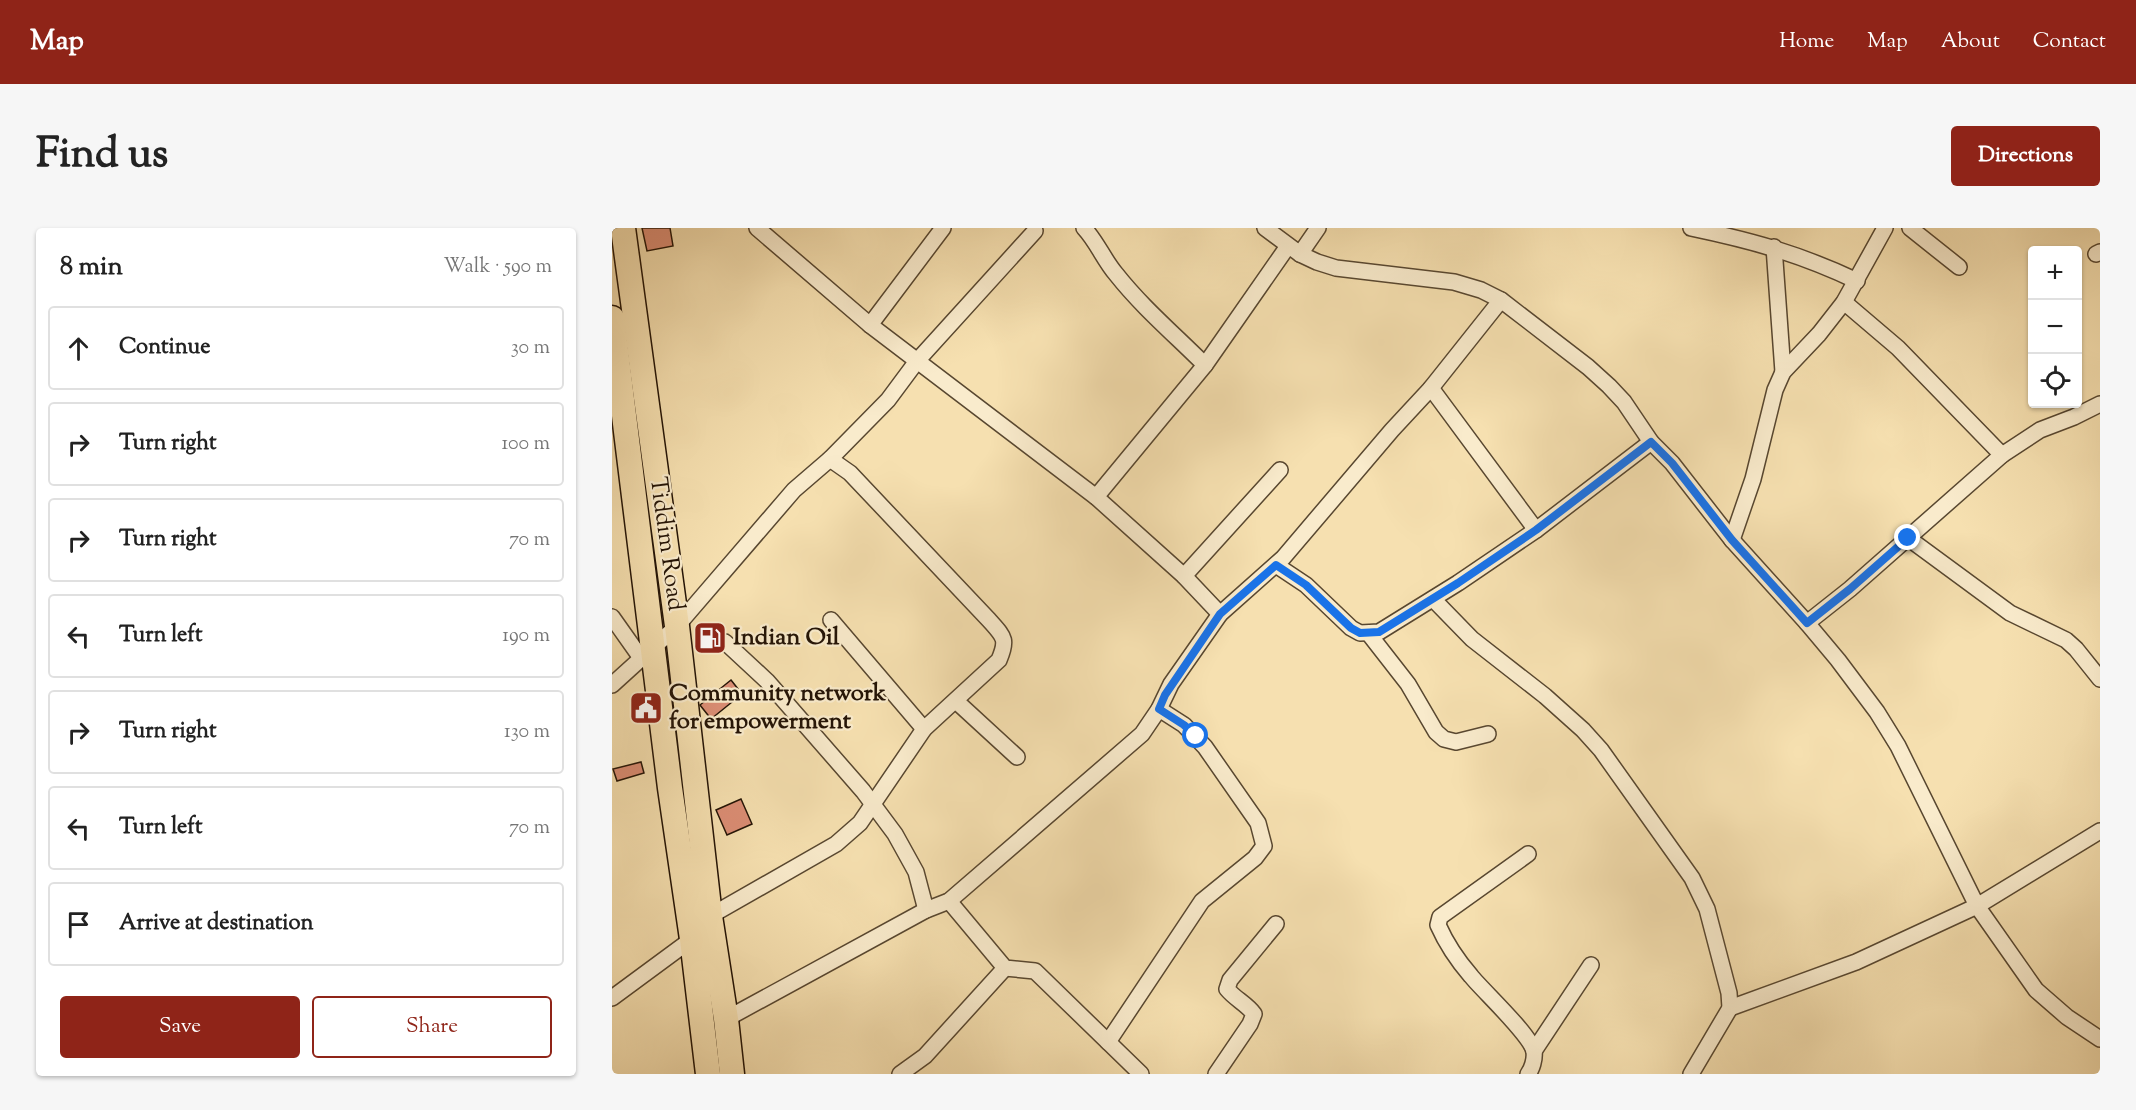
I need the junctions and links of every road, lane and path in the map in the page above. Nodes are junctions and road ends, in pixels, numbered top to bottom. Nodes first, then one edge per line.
1 (623, 228) edge
2 (757, 228) edge
3 (943, 228) edge
4 (1084, 228) edge
5 (1265, 228) edge
6 (1318, 228) edge
7 (1691, 228) edge
8 (1885, 228) edge
9 (1910, 228) edge
10 (1035, 231) dead end
11 (1731, 232) edge
12 (1774, 247) junction
13 (1294, 250) junction
14 (1959, 267) dead end
15 (1857, 281) junction
16 (1501, 300) junction
17 (1844, 302) junction
18 (612, 318) edge
19 (870, 325) junction
20 (917, 361) junction
21 (1205, 365) junction
22 (1784, 372) junction
23 (1431, 388) junction
24 (2100, 404) edge
25 (1651, 442) junction
26 (2002, 455) junction
27 (831, 459) junction
28 (1280, 470) dead end
29 (1096, 496) junction
30 (1536, 530) junction
31 (1908, 538) junction
32 (1732, 540) junction
33 (1276, 565) junction
34 (1184, 576) junction
35 (1433, 599) junction
36 (1220, 614) junction
37 (612, 617) edge
38 (831, 620) dead end
39 (1807, 623) junction
40 (677, 626) junction
41 (1370, 634) junction
42 (725, 642) dead end
43 (647, 653) junction
44 (2100, 679) edge
45 (612, 685) edge
46 (956, 701) junction
47 (1159, 709) junction
48 (924, 729) junction
49 (1488, 734) dead end
50 (1017, 757) dead end
51 (873, 805) junction
52 (2100, 831) edge
53 (1528, 854) dead end
54 (950, 901) junction
55 (1977, 906) junction
56 (926, 910) junction
57 (710, 916) junction
58 (1276, 924) dead end
59 (692, 939) junction
60 (1591, 965) dead end
61 (1005, 968) junction
62 (612, 998) edge
63 (1730, 1008) junction
64 (726, 1019) junction
65 (2100, 1039) edge
66 (1108, 1042) junction
67 (1534, 1052) junction
68 (708, 1074) edge
69 (732, 1074) edge
70 (900, 1074) edge
71 (1141, 1074) edge
72 (1216, 1074) edge
73 (1528, 1074) edge
74 (1691, 1074) edge

1 - 40 highway, Tiddim Road
2 - 19 street
3 - 19 street
4 - 21 street
5 - 13 street
6 - 13 street
7 - 11 street
8 - 15 street
9 - 14 street
10 - 20 street
11 - 12 street
12 - 15 street
12 - 22 street
13 - 16 street
13 - 21 street
15 - 17 street
16 - 23 street
16 - 25 street
17 - 22 street
17 - 26 street
18 - 43 highway, Tiddim Road
19 - 20 street
20 - 27 street
20 - 29 street
21 - 29 street
22 - 32 street
23 - 30 street
23 - 33 street
24 - 26 street
25 - 30 street
25 - 32 street
26 - 31 street
27 - 40 street
27 - 46 street
28 - 34 street
29 - 34 street
30 - 35 street
31 - 39 street
31 - 44 street
32 - 39 street
33 - 36 street
33 - 41 street
34 - 36 street
35 - 41 street
35 - 63 street
36 - 47 street
37 - 43 street
38 - 48 street
39 - 55 street
40 - 43 street
40 - 57 highway, Tiddim Road
41 - 49 street
42 - 51 street
43 - 45 street
43 - 59 highway, Tiddim Road
46 - 48 street
46 - 50 street
47 - 54 street
47 - 66 street
48 - 51 street
51 - 56 street
51 - 57 street
52 - 55 street
53 - 67 street
54 - 56 street
54 - 61 street
55 - 63 street
55 - 65 street
56 - 64 street
57 - 64 highway, Tiddim Road
58 - 72 street
59 - 62 street
59 - 68 highway, Tiddim Road
60 - 67 street
61 - 66 street
61 - 70 street
63 - 74 street
64 - 69 highway, Tiddim Road
66 - 71 street
67 - 73 street

